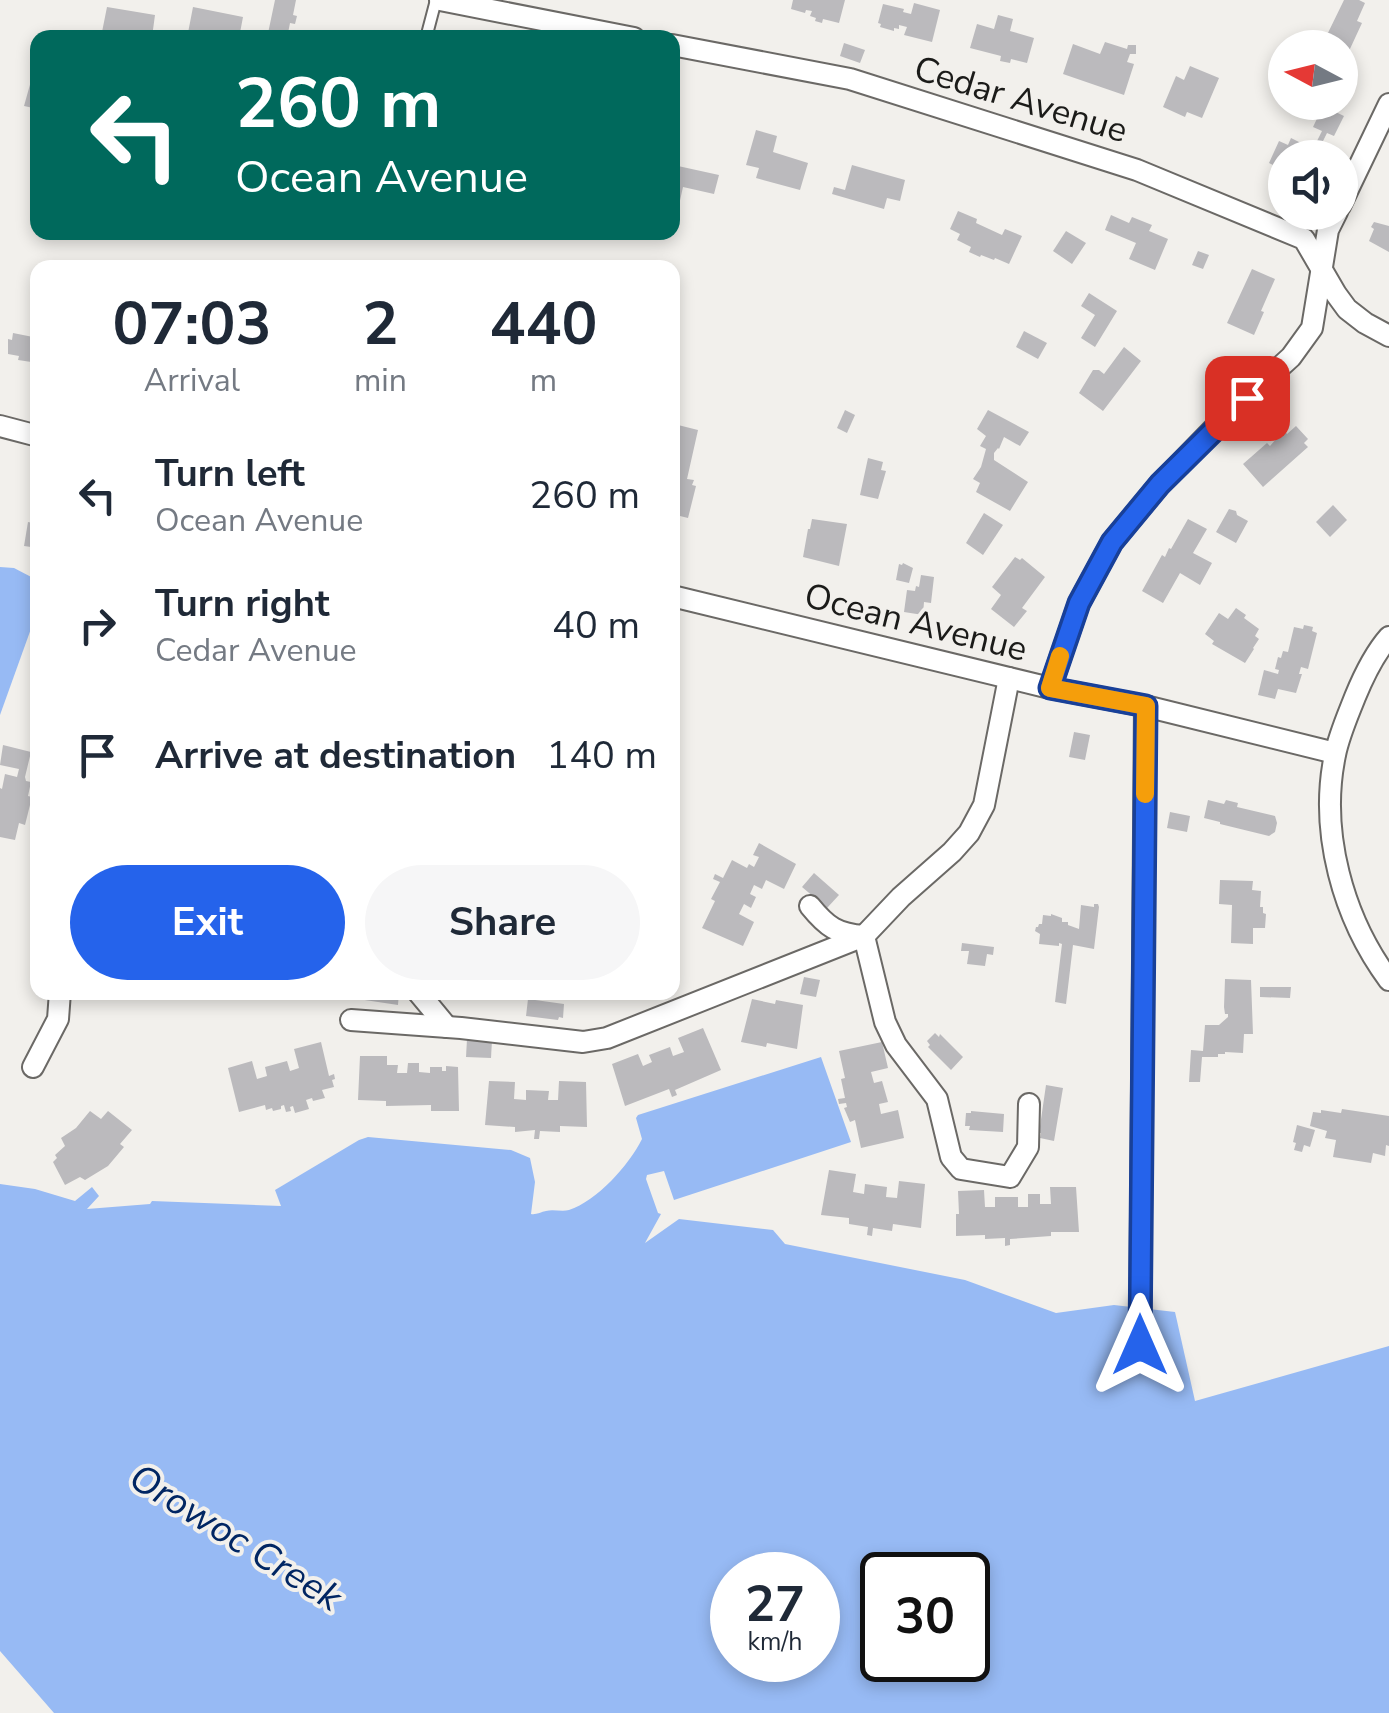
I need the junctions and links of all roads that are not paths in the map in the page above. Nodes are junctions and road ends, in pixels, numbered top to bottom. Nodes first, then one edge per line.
1 (438, 0) edge
2 (429, 30) edge
3 (593, 30) edge
4 (680, 47) edge
5 (1389, 104) edge
6 (1358, 168) edge
7 (1328, 230) edge
8 (1322, 271) junction
9 (1389, 336) edge
10 (0, 426) edge
11 (30, 434) edge
12 (680, 598) edge
13 (1389, 637) edge
14 (1009, 678) junction
15 (1050, 688) junction
16 (1146, 706) junction
17 (1335, 753) junction
18 (810, 906) dead end
19 (864, 936) junction
20 (1389, 980) edge
21 (59, 1000) edge
22 (425, 1000) edge
23 (351, 1020) dead end
24 (447, 1027) junction
25 (33, 1067) dead end
26 (1029, 1104) dead end
27 (1140, 1345) dead end

1 - 2 lane
1 - 3 street
4 - 8 street, Cedar Avenue
5 - 6 street
7 - 8 street
8 - 9 street, Cedar Avenue
8 - 15 street
10 - 11 street
12 - 14 street, Ocean Avenue
13 - 17 street
14 - 15 street, Ocean Avenue
14 - 19 street
15 - 16 street, Ocean Avenue
16 - 17 street, Ocean Avenue
16 - 27 street
17 - 20 street
18 - 19 street
19 - 24 street
19 - 26 street
21 - 25 street
22 - 24 street
23 - 24 street

